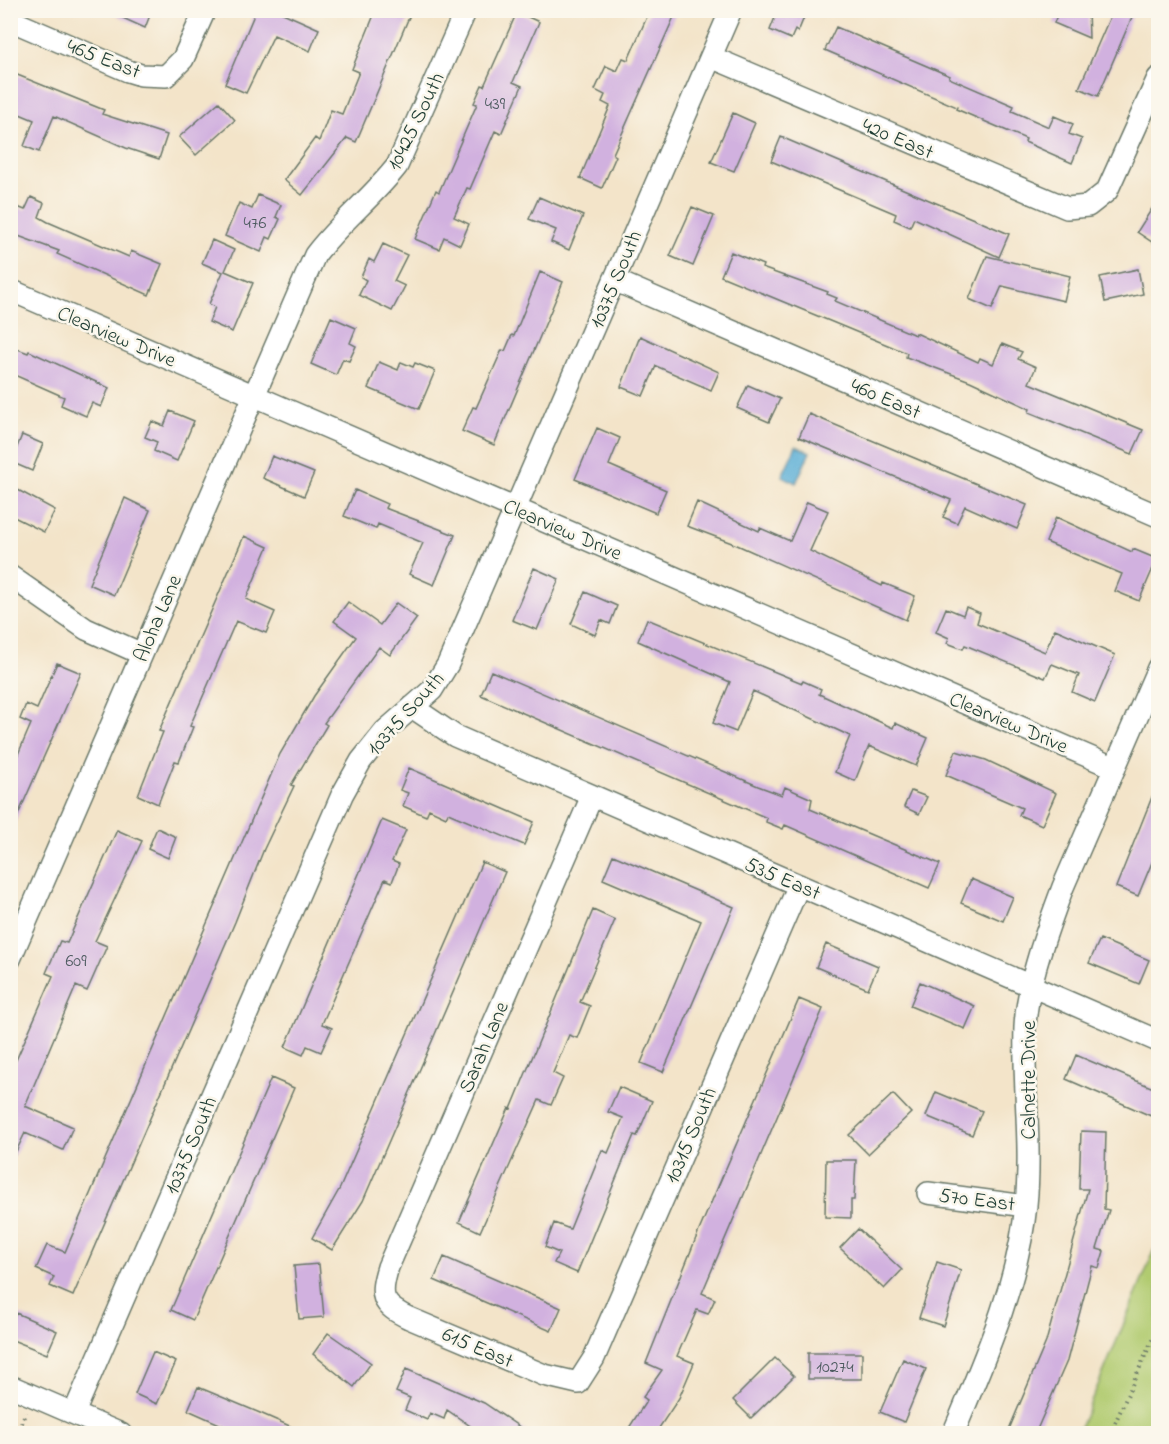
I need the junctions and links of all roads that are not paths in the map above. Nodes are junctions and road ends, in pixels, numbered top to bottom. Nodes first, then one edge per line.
1 (205, 10) edge
2 (466, 10) edge
3 (731, 10) edge
4 (10, 20) edge
5 (711, 57) junction
6 (1158, 78) edge
7 (304, 278) joint
8 (614, 280) junction
9 (10, 290) edge
10 (254, 395) junction
11 (515, 508) junction
12 (1158, 516) edge
13 (10, 576) edge
14 (142, 654) junction
15 (1158, 668) edge
16 (412, 707) junction
17 (1115, 768) junction
18 (592, 796) junction
19 (799, 885) junction
20 (10, 958) edge
21 (1033, 986) junction
22 (1158, 1041) edge
23 (928, 1193) dead end
24 (1026, 1206) junction
25 (383, 1299) joint
26 (578, 1383) joint
27 (10, 1386) edge
28 (74, 1413) junction
29 (120, 1434) edge
30 (953, 1434) edge

1 - 4 street, 465 East
2 - 7 street, 10425 South
3 - 5 street, 10375 South
5 - 6 street, 420 East
5 - 8 street, 10375 South
7 - 10 street, Aloha Lane
8 - 11 street, 10375 South
8 - 12 street, 460 East
9 - 10 street, Clearview Drive
10 - 11 street, Clearview Drive
10 - 14 street, Aloha Lane
11 - 16 street, 10375 South
11 - 17 street, Clearview Drive
13 - 14 street
14 - 20 street, Aloha Lane
15 - 17 street, Calnette Drive
16 - 18 street, 535 East
16 - 28 street, 10375 South
17 - 21 street, Calnette Drive
18 - 19 street, 535 East
18 - 25 street, Sarah Lane
19 - 21 street, 535 East
19 - 26 street, 10315 South
21 - 22 street, 535 East
21 - 24 street, Calnette Drive
23 - 24 street, 570 East
24 - 30 street, Calnette Drive
25 - 26 street, 615 East
27 - 28 street
28 - 29 street

